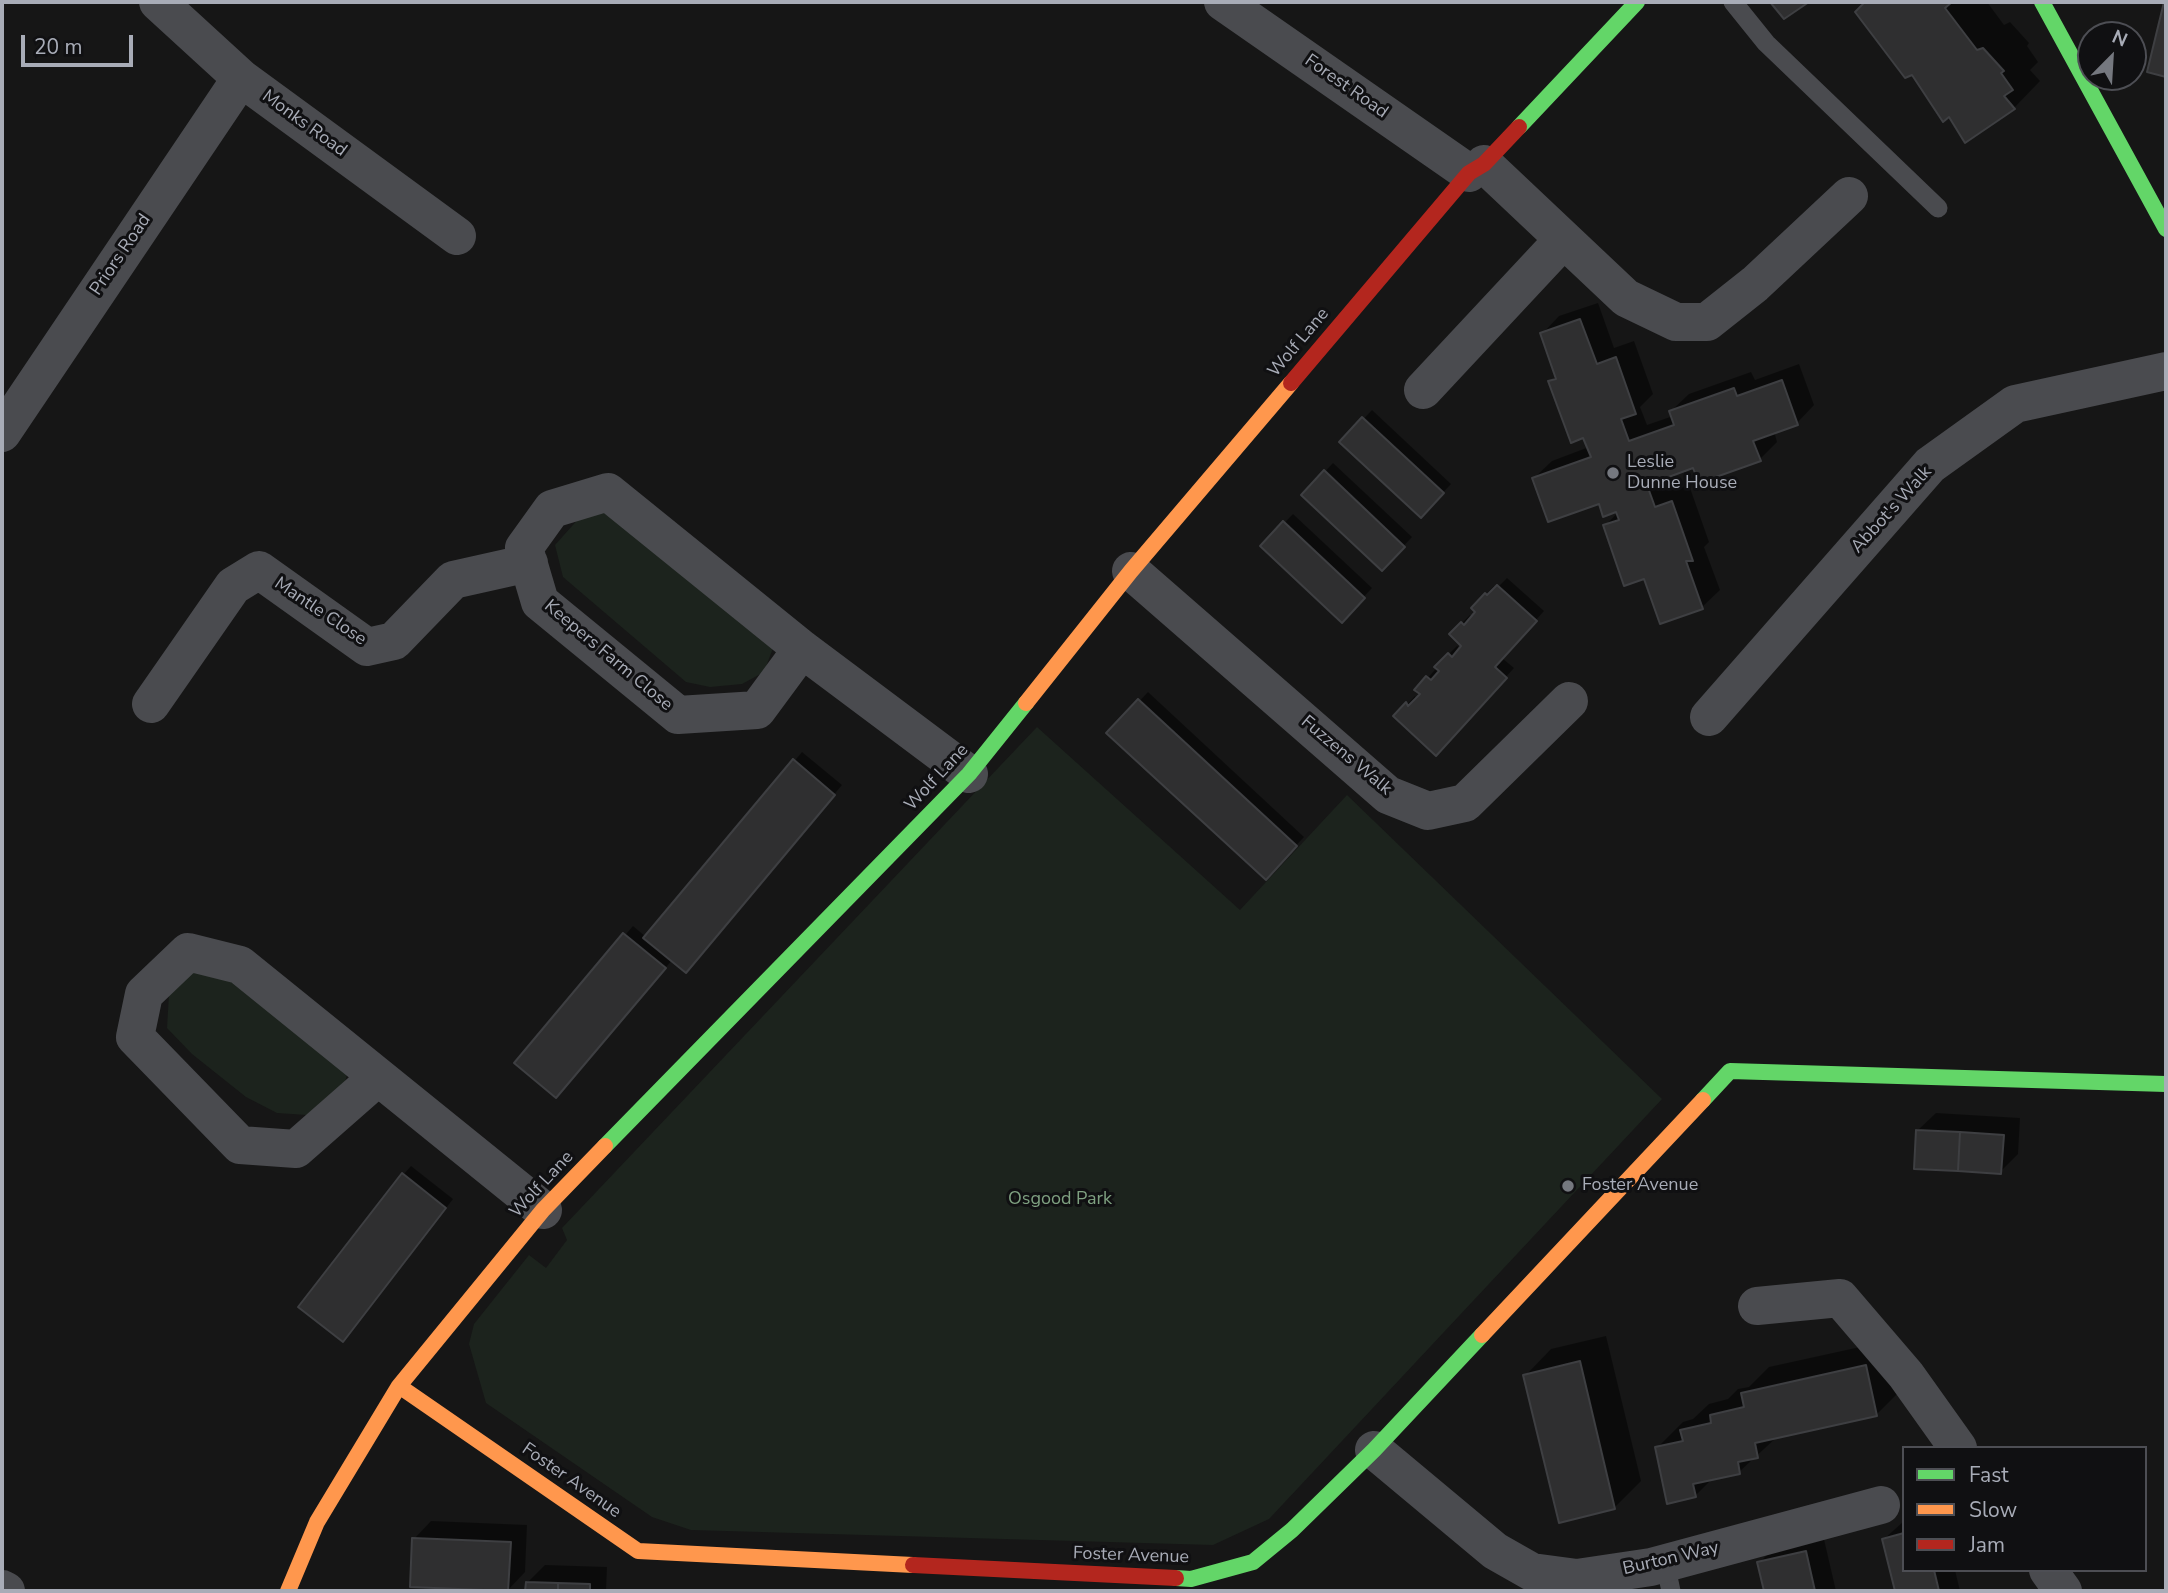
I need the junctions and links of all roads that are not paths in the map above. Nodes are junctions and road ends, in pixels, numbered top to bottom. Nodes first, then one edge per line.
1 (158, 2) edge
2 (1223, 2) edge
3 (1637, 2) edge
4 (1733, 2) edge
5 (2042, 2) edge
6 (241, 78) junction
7 (1476, 168) junction
8 (1849, 196) dead end
9 (1938, 208) dead end
10 (2166, 229) edge
11 (457, 236) dead end
12 (1563, 240) junction
13 (2166, 371) edge
14 (1423, 390) dead end
15 (2, 433) edge
16 (529, 563) junction
17 (1131, 571) junction
18 (803, 649) junction
19 (1569, 701) dead end
20 (152, 704) dead end
21 (1709, 717) dead end
22 (969, 774) junction
23 (378, 1077) junction
24 (2166, 1084) edge
25 (543, 1210) junction
26 (1757, 1306) dead end
27 (399, 1386) junction
28 (1957, 1446) edge
29 (1374, 1450) junction
30 (1881, 1505) dead end
31 (2049, 1572) edge
32 (1668, 1577) edge
33 (1004, 1581) edge
34 (2, 1589) edge
35 (6, 1591) edge
36 (288, 1591) edge
37 (2063, 1591) edge

1 - 6 street, Monks Road
2 - 7 street, Forest Road
3 - 7 street, Wolf Lane
4 - 9 lane
5 - 10 street
6 - 11 street, Monks Road
6 - 15 street, Priors Road
7 - 12 street, Forest Road
7 - 17 street, Wolf Lane
8 - 12 street, Forest Road
12 - 14 street
13 - 21 street, Abbot's Walk
16 - 18 street, Keepers Farm Close
16 - 18 street, Keepers Farm Close
16 - 20 street, Mantle Close
17 - 19 street, Fuzzens Walk
17 - 22 street, Wolf Lane
18 - 22 street, Keepers Farm Close
22 - 25 street, Wolf Lane
23 - 23 street
23 - 25 street
24 - 29 street, Foster Avenue
25 - 27 street, Wolf Lane
26 - 28 street
27 - 33 street, Foster Avenue
27 - 36 street, Wolf Lane
29 - 32 street, Burton Way
29 - 33 street, Foster Avenue
30 - 32 street, Burton Way
31 - 37 street
34 - 35 street

